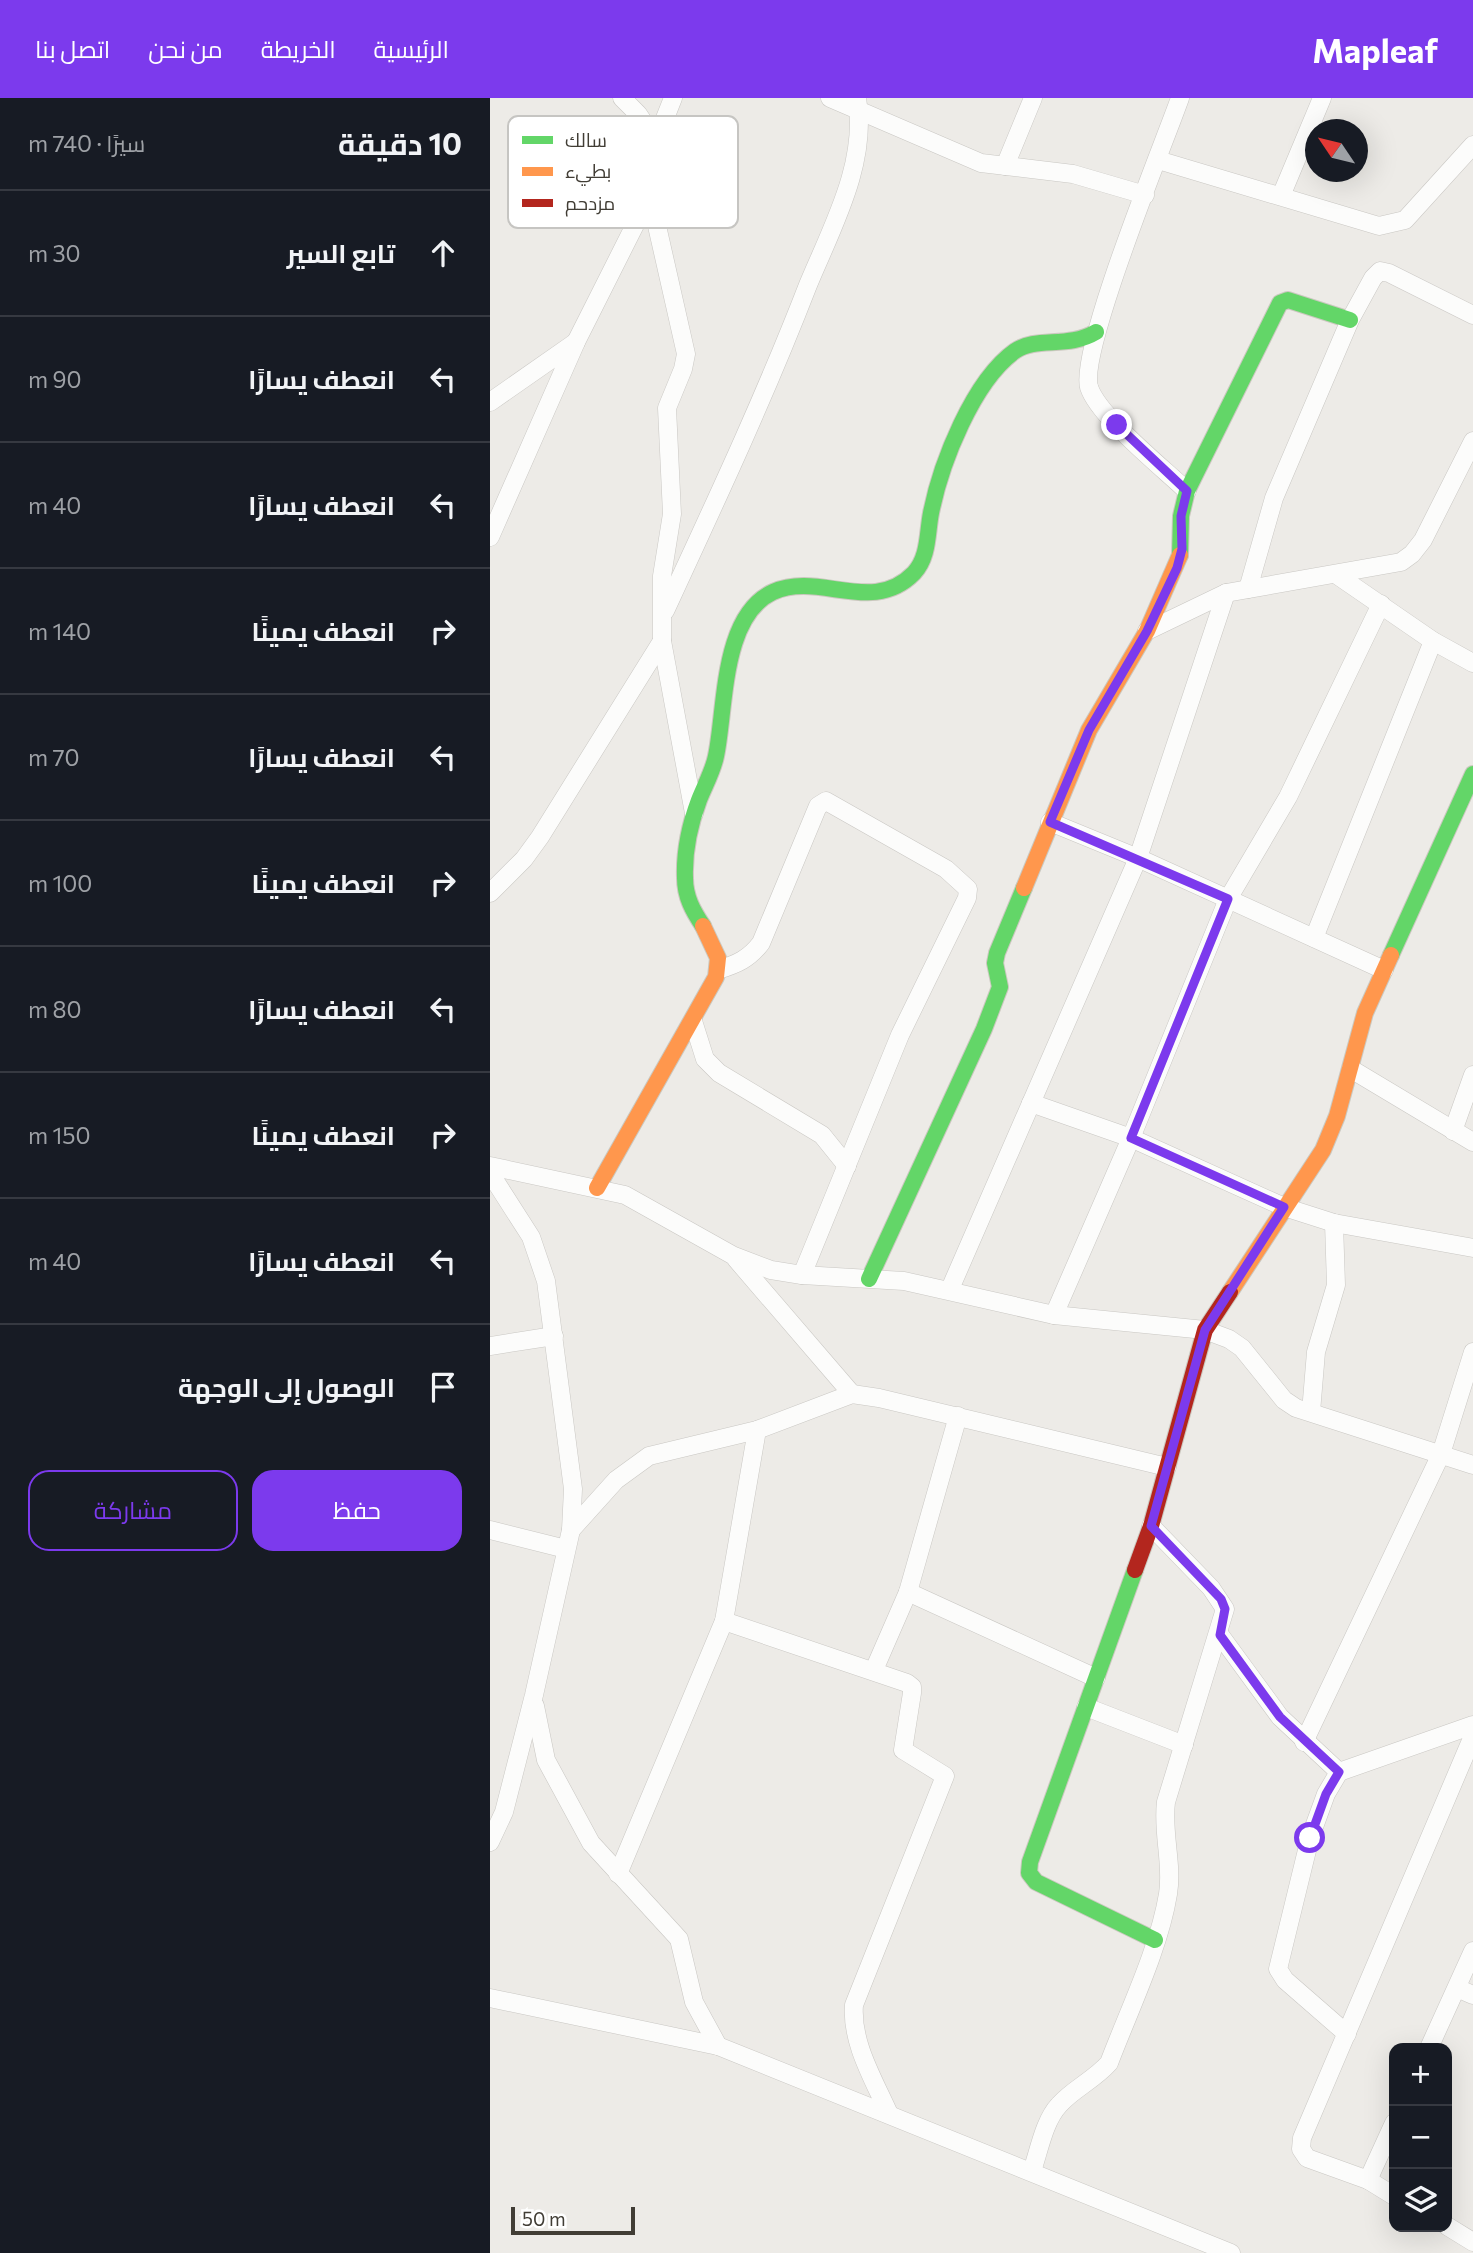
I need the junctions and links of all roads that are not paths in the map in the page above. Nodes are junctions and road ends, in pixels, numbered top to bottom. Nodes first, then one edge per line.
1 (622, 98) edge
2 (673, 98) edge
3 (830, 98) edge
4 (1033, 98) edge
5 (1180, 98) edge
6 (1322, 98) edge
7 (858, 104) edge
8 (639, 116) edge
9 (666, 116) edge
10 (1473, 145) edge
11 (1158, 160) junction
12 (1005, 166) junction
13 (1145, 195) junction
14 (1281, 196) junction
15 (633, 228) edge
16 (657, 228) edge
17 (1473, 315) edge
18 (1350, 320) junction
19 (1096, 332) junction
20 (576, 342) junction
21 (490, 402) edge
22 (1473, 441) edge
23 (1187, 491) junction
24 (490, 537) edge
25 (1337, 575) junction
26 (1248, 589) junction
27 (1226, 593) junction
28 (1381, 604) junction
29 (662, 618) junction
30 (1147, 631) junction
31 (662, 641) junction
32 (1433, 641) junction
33 (1473, 663) edge
34 (1473, 774) edge
35 (694, 815) junction
36 (1050, 822) junction
37 (1138, 858) junction
38 (490, 893) edge
39 (1228, 899) junction
40 (1314, 938) junction
41 (718, 970) junction
42 (1384, 970) junction
43 (693, 1021) junction
44 (1350, 1069) junction
45 (1473, 1075) edge
46 (1031, 1103) junction
47 (1454, 1131) junction
48 (1131, 1138) junction
49 (1473, 1142) edge
50 (490, 1166) edge
51 (846, 1166) junction
52 (490, 1173) edge
53 (597, 1188) junction
54 (1284, 1207) junction
55 (1334, 1223) junction
56 (1473, 1248) edge
57 (734, 1256) junction
58 (803, 1275) junction
59 (869, 1279) junction
60 (950, 1289) junction
61 (1054, 1315) junction
62 (1205, 1330) junction
63 (554, 1336) junction
64 (490, 1346) edge
65 (1473, 1352) edge
66 (852, 1394) junction
67 (1311, 1412) junction
68 (958, 1416) junction
69 (757, 1430) junction
70 (1441, 1454) junction
71 (1473, 1465) edge
72 (1167, 1467) junction
73 (1151, 1526) junction
74 (571, 1530) junction
75 (490, 1531) edge
76 (566, 1549) junction
77 (908, 1592) junction
78 (723, 1621) junction
79 (1220, 1635) junction
80 (874, 1670) junction
81 (1096, 1678) junction
82 (534, 1695) junction
83 (1086, 1707) junction
84 (1473, 1725) edge
85 (1473, 1737) edge
86 (1304, 1742) junction
87 (1184, 1745) junction
88 (1339, 1772) junction
89 (490, 1842) edge
90 (618, 1874) junction
91 (1155, 1940) junction
92 (1473, 1951) edge
93 (1465, 1991) edge
94 (490, 1998) edge
95 (1347, 2034) junction
96 (1432, 2043) edge
97 (718, 2046) junction
98 (889, 2114) junction
99 (1389, 2134) edge
100 (1032, 2171) junction
101 (1368, 2180) junction
102 (1389, 2193) edge
103 (1452, 2230) edge
104 (1473, 2242) edge
105 (1231, 2253) edge
106 (1468, 2253) edge

1 - 8 street
2 - 9 street
3 - 7 street
4 - 12 street
5 - 11 street
6 - 14 street
7 - 12 street
7 - 29 street
10 - 14 street
11 - 13 street
11 - 14 street
12 - 13 street
13 - 19 street
15 - 20 street
16 - 29 street
17 - 18 street
18 - 23 street
18 - 26 street
19 - 23 street
19 - 35 street
20 - 21 street
20 - 24 street
22 - 25 street
23 - 30 street
25 - 26 street
25 - 28 street
26 - 27 street
27 - 30 street
27 - 37 street
28 - 32 street
28 - 39 street
29 - 31 street
30 - 36 street
31 - 35 street
31 - 38 street
32 - 33 street
32 - 40 street
34 - 42 street
35 - 41 street
36 - 37 street
36 - 59 street
37 - 39 street
37 - 46 street
39 - 40 street
39 - 48 street
40 - 42 street
41 - 43 street
41 - 51 street
42 - 44 street
43 - 51 street
43 - 53 street
44 - 47 street
44 - 54 street
45 - 47 street
46 - 48 street
46 - 60 street
47 - 49 street
48 - 54 street
48 - 61 street
50 - 53 street
51 - 58 street
52 - 63 street
53 - 57 street
54 - 55 street
54 - 62 street
55 - 56 street
55 - 67 street
57 - 58 street
57 - 66 street
58 - 59 street
59 - 60 street
60 - 61 street
61 - 62 street
62 - 67 street
62 - 72 street
63 - 64 street
63 - 74 street
65 - 70 street
66 - 68 street
66 - 69 street
67 - 70 street
68 - 72 street
68 - 77 street
69 - 74 street
69 - 78 street
70 - 71 street
70 - 86 street
72 - 73 street
73 - 79 street
73 - 81 street
74 - 76 street
75 - 76 street
76 - 82 street
77 - 80 street
77 - 81 street
78 - 80 street
78 - 90 street
79 - 86 street
79 - 87 street
80 - 98 street
81 - 83 street
82 - 89 street
82 - 90 street
83 - 87 street
83 - 91 street
84 - 88 street
85 - 95 street
86 - 88 street
87 - 91 street
88 - 95 street
90 - 97 street
91 - 100 street
92 - 93 street
93 - 96 street
94 - 97 street
95 - 101 street
97 - 98 street
98 - 100 street
99 - 101 street
100 - 105 street
101 - 102 street
103 - 104 street
104 - 106 street

